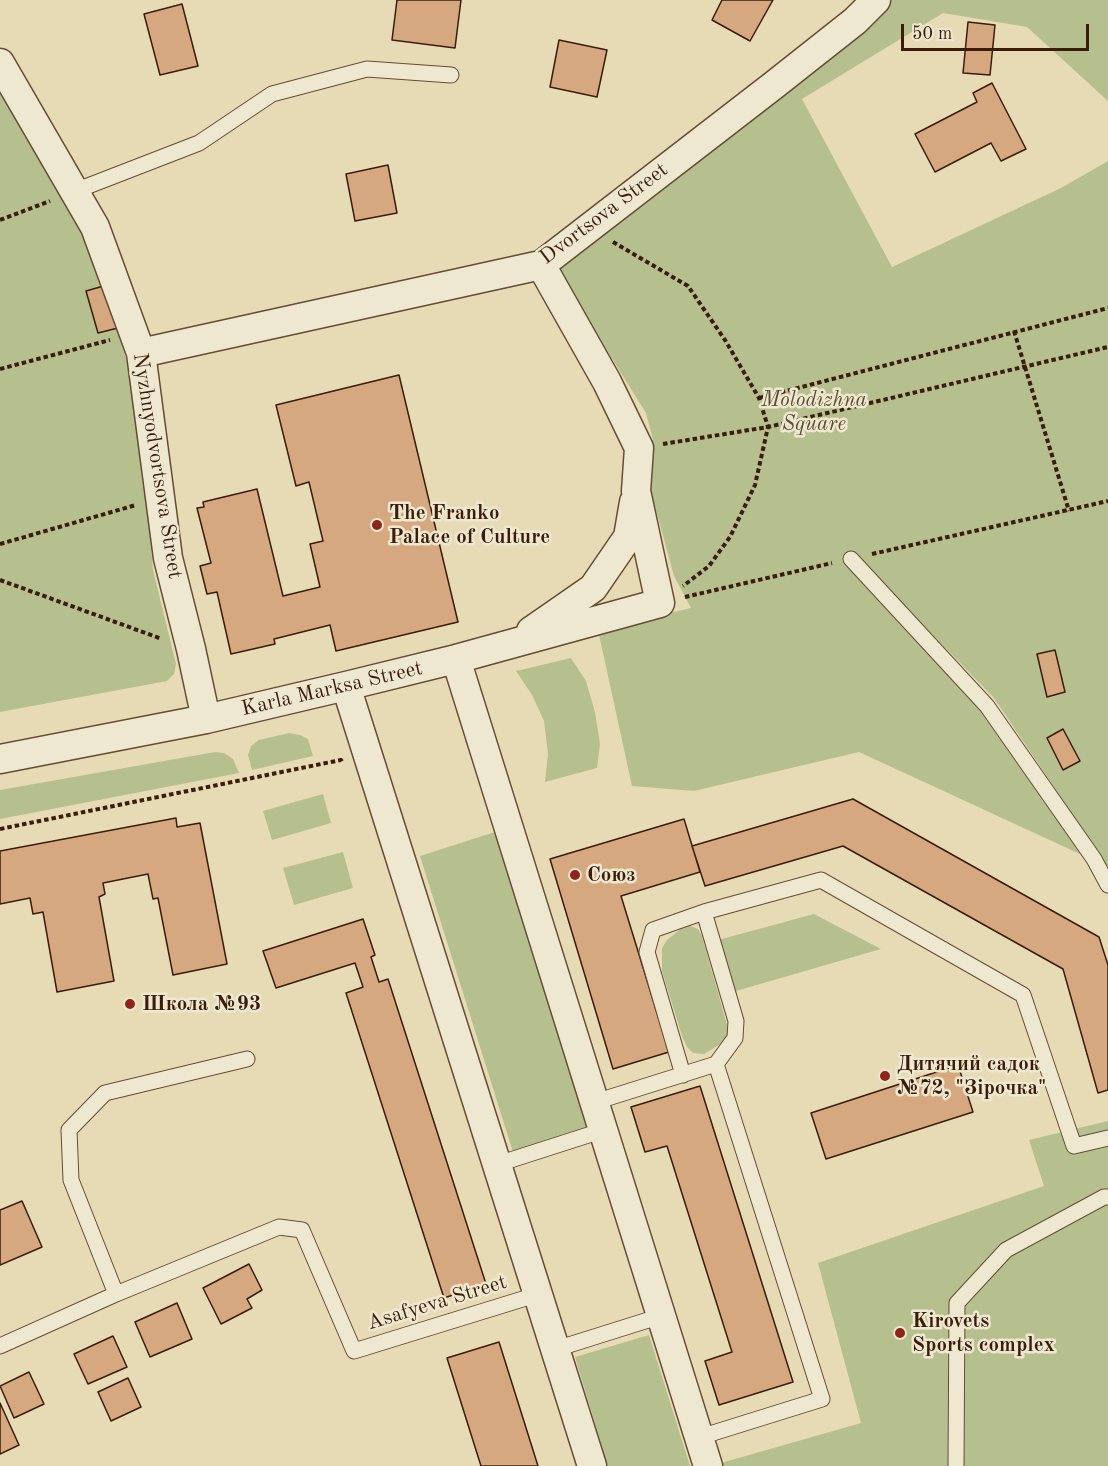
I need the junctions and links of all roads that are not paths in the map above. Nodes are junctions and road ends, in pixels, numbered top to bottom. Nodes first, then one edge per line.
1 (876, 0) edge
2 (2, 70) edge
3 (451, 75) dead end
4 (75, 191) junction
5 (541, 265) junction
6 (138, 343) junction
7 (636, 491) junction
8 (851, 559) road end
9 (511, 644) junction
10 (456, 659) junction
11 (346, 686) junction
12 (206, 719) junction
13 (0, 759) edge
14 (1108, 885) edge
15 (704, 912) junction
16 (246, 1059) dead end
17 (716, 1064) junction
18 (683, 1075) junction
19 (595, 1102) junction
20 (604, 1130) junction
21 (1108, 1138) edge
22 (498, 1164) junction
23 (1108, 1197) edge
24 (116, 1294) junction
25 (538, 1294) junction
26 (661, 1316) junction
27 (0, 1346) edge
28 (556, 1349) junction
29 (700, 1437) junction
30 (592, 1466) edge
31 (708, 1466) edge
32 (956, 1466) edge

1 - 5 street, Dvortsova Street
2 - 4 street, Nyzhnyodvortsova Street
3 - 4 lane
4 - 6 street, Nyzhnyodvortsova Street
5 - 6 street, Dvortsova Street
5 - 7 street
6 - 12 street, Nyzhnyodvortsova Street
7 - 9 street
7 - 9 street, Karla Marksa Street
8 - 14 lane
9 - 10 street, Karla Marksa Street
10 - 11 street, Karla Marksa Street
10 - 19 street
11 - 12 street, Karla Marksa Street
11 - 22 street
12 - 13 street, Karla Marksa Street
15 - 17 lane
15 - 18 lane
15 - 21 lane
16 - 24 lane
17 - 18 lane
17 - 29 lane
18 - 19 lane
19 - 20 street
20 - 22 lane
20 - 26 street
22 - 25 street
23 - 32 lane
24 - 25 lane, Asafyeva Street
24 - 27 lane, Asafyeva Street
25 - 28 street
26 - 28 lane
26 - 29 street
28 - 30 street
29 - 31 street

